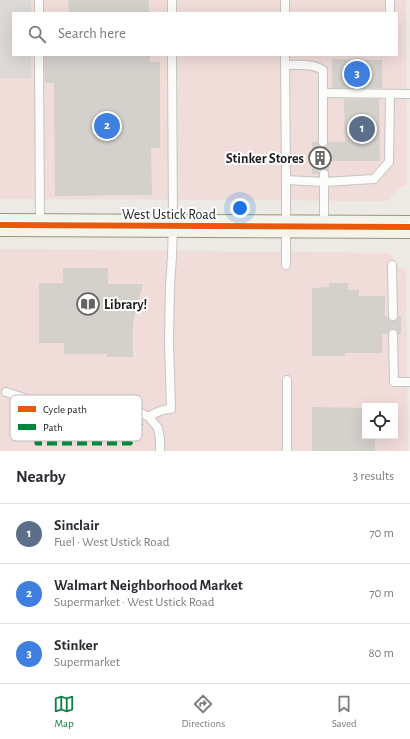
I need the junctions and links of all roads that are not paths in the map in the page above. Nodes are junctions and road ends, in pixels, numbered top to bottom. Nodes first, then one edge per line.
1 (39, 0) edge
2 (172, 0) edge
3 (285, 0) edge
4 (390, 0) edge
5 (39, 12) edge
6 (172, 12) edge
7 (285, 12) edge
8 (390, 12) edge
9 (39, 56) edge
10 (172, 56) edge
11 (285, 56) edge
12 (285, 65) junction
13 (323, 93) junction
14 (390, 94) junction
15 (410, 94) edge
16 (323, 142) dead end
17 (324, 178) junction
18 (286, 180) junction
19 (0, 225) edge
20 (40, 226) junction
21 (173, 226) junction
22 (324, 226) junction
23 (286, 227) junction
24 (410, 227) edge
25 (286, 265) dead end
26 (392, 265) dead end
27 (393, 316) dead end
28 (393, 334) dead end
29 (287, 380) dead end
30 (410, 382) edge
31 (6, 392) dead end
32 (15, 395) edge
33 (142, 414) edge
34 (149, 417) junction
35 (160, 451) edge
36 (287, 451) edge

1 - 5 lane
2 - 6 lane
3 - 7 lane
4 - 8 lane
9 - 20 lane
10 - 21 lane
11 - 12 lane
12 - 13 lane
12 - 18 lane
13 - 14 lane
13 - 16 lane
14 - 15 lane
14 - 17 lane
17 - 18 lane
17 - 22 lane
18 - 23 lane
19 - 20 main road, West Ustick Road
20 - 21 main road, West Ustick Road
21 - 23 main road, West Ustick Road
21 - 34 lane
22 - 23 main road, West Ustick Road
22 - 24 main road, West Ustick Road
23 - 25 lane
26 - 27 lane
28 - 30 lane
29 - 36 lane
31 - 32 lane
33 - 34 lane
34 - 35 lane

